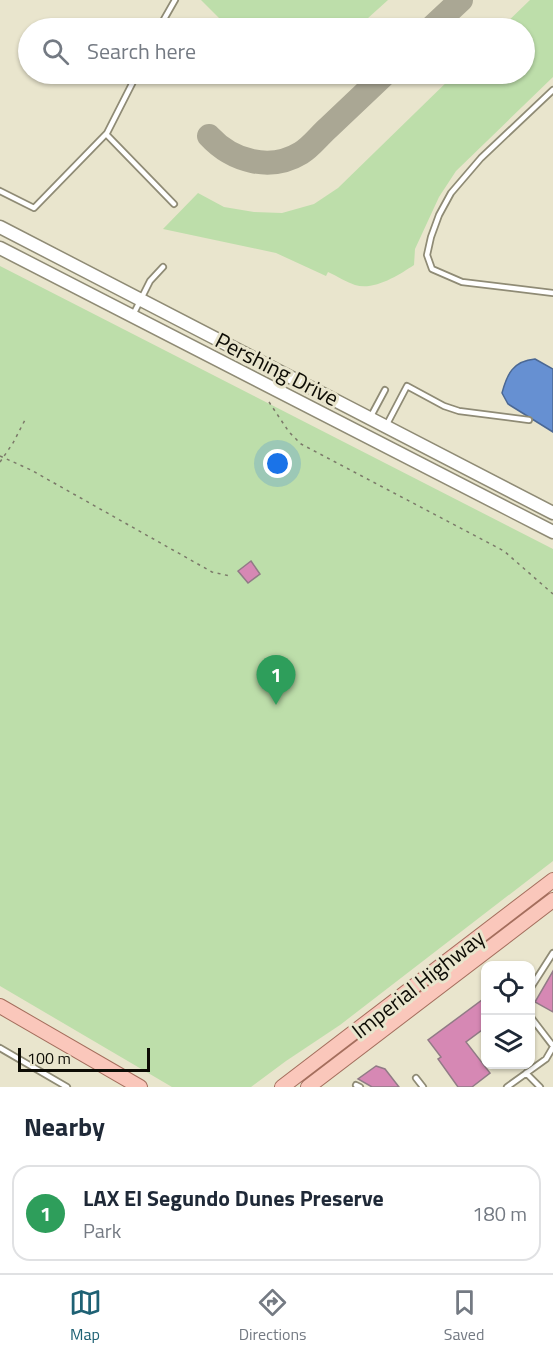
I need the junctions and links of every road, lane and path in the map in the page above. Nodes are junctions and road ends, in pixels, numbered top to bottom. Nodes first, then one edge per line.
1 (174, 0) edge
2 (164, 18) edge
3 (132, 84) edge
4 (553, 90) edge
5 (106, 134) junction
6 (0, 191) edge
7 (174, 204) dead end
8 (0, 227) edge
9 (0, 248) edge
10 (163, 267) dead end
11 (553, 293) edge
12 (141, 299) junction
13 (132, 317) junction
14 (385, 390) dead end
15 (269, 402) dead end
16 (26, 418) dead end
17 (370, 418) junction
18 (529, 420) dead end
19 (386, 426) junction
20 (0, 456) edge
21 (4, 458) junction
22 (0, 462) edge
23 (553, 513) edge
24 (553, 531) edge
25 (230, 576) dead end
26 (553, 594) edge
27 (553, 880) edge
28 (553, 900) edge
29 (553, 953) edge
30 (535, 982) edge
31 (0, 1006) edge
32 (535, 1022) edge
33 (553, 1047) edge
34 (0, 1048) edge
35 (526, 1073) junction
36 (416, 1078) dead end
37 (533, 1081) junction
38 (66, 1086) edge
39 (140, 1087) edge
40 (282, 1087) edge
41 (308, 1087) edge
42 (423, 1087) edge
43 (507, 1087) edge
44 (529, 1087) edge
45 (540, 1087) edge

1 - 2 lane
3 - 5 lane
4 - 11 lane
5 - 6 lane
5 - 7 lane
8 - 12 main road, Pershing Drive
9 - 13 main road, Pershing Drive
10 - 12 lane
12 - 13 lane
12 - 17 main road, Pershing Drive
13 - 24 main road, Pershing Drive
14 - 17 lane
15 - 26 path
16 - 21 path
17 - 19 main road, Pershing Drive
18 - 19 lane
19 - 23 main road, Pershing Drive
20 - 21 path
21 - 22 path
21 - 25 path
27 - 40 main road, Imperial Highway
28 - 41 main road, Imperial Highway
29 - 30 lane
31 - 39 main road
32 - 33 lane
33 - 35 lane
34 - 38 lane
35 - 37 lane
35 - 43 lane
36 - 42 lane
37 - 44 lane
37 - 45 lane

